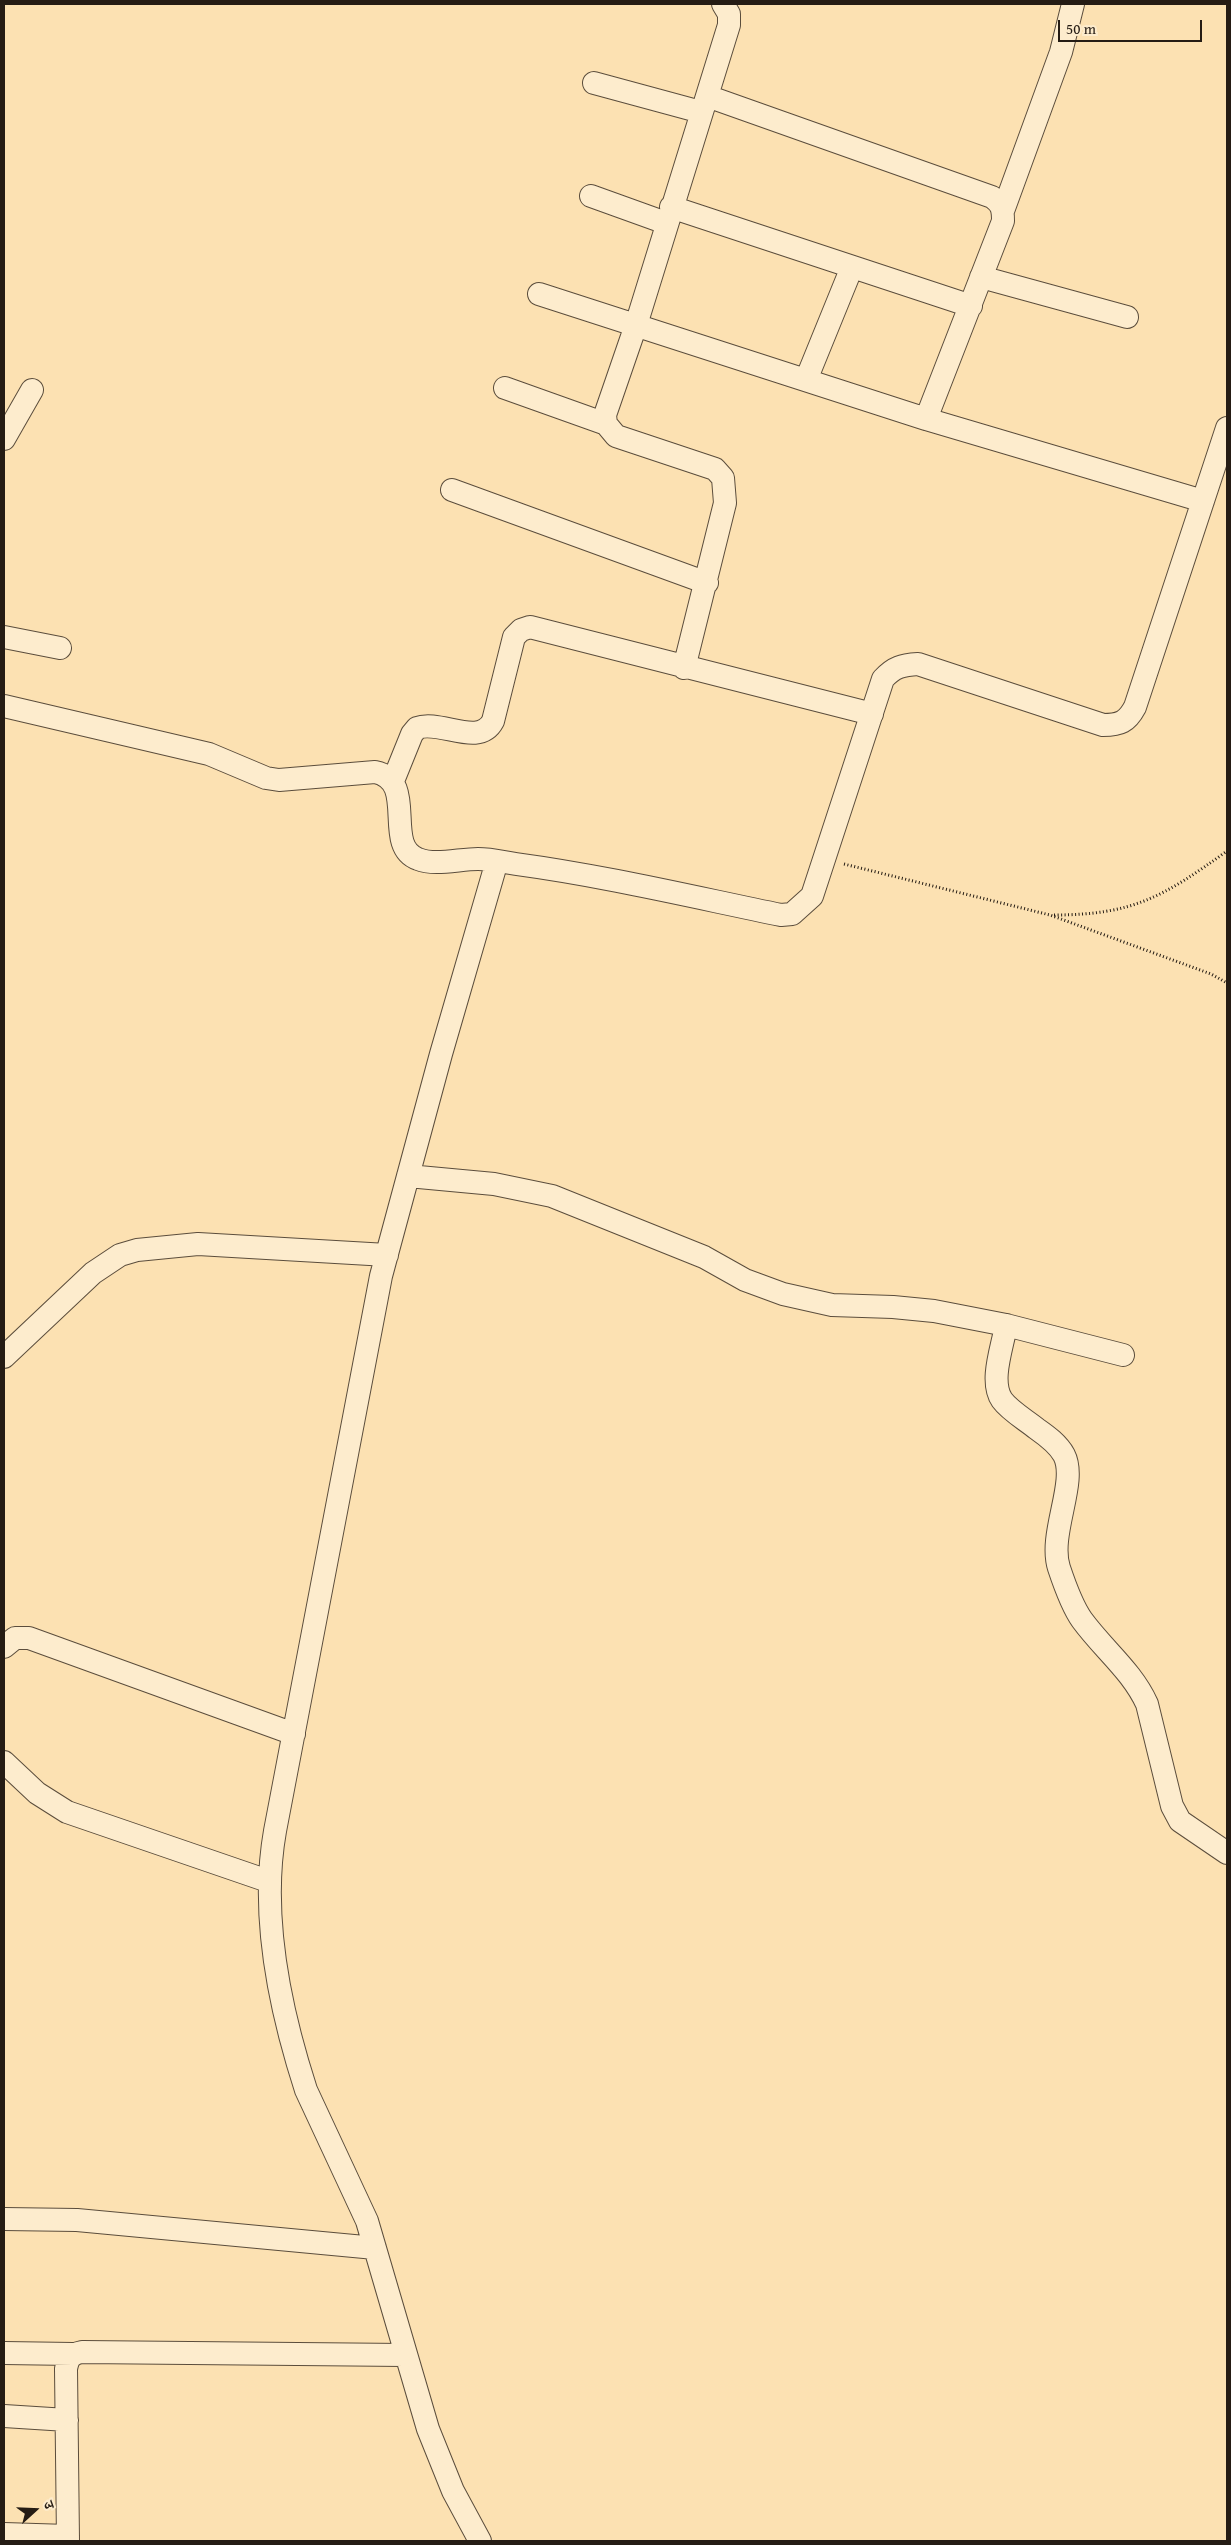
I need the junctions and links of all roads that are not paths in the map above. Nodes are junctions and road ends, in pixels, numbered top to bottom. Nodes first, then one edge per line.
1 (723, 4) edge
2 (1073, 4) edge
3 (594, 83) dead end
4 (704, 104) junction
5 (591, 196) dead end
6 (1003, 211) junction
7 (669, 215) junction
8 (852, 267) junction
9 (982, 277) junction
10 (539, 294) dead end
11 (971, 306) junction
12 (1128, 317) dead end
13 (636, 326) junction
14 (806, 380) junction
15 (505, 388) dead end
16 (32, 390) dead end
17 (926, 420) junction
18 (606, 424) junction
19 (1227, 428) edge
20 (4, 439) edge
21 (452, 490) dead end
22 (1203, 502) junction
23 (708, 583) junction
24 (4, 637) edge
25 (60, 648) dead end
26 (684, 668) junction
27 (4, 706) edge
28 (872, 714) junction
29 (392, 781) junction
30 (497, 861) junction
31 (408, 1176) junction
32 (387, 1255) junction
33 (1006, 1325) junction
34 (1123, 1355) dead end
35 (4, 1357) edge
36 (4, 1647) edge
37 (294, 1734) junction
38 (4, 1762) edge
39 (1227, 1853) edge
40 (268, 1881) junction
41 (4, 2219) edge
42 (375, 2248) junction
43 (4, 2352) edge
44 (73, 2354) junction
45 (405, 2356) junction
46 (4, 2416) edge
47 (67, 2420) junction
48 (4, 2534) edge
49 (68, 2539) edge
50 (480, 2541) edge

1 - 4 street
2 - 6 street
3 - 4 street
4 - 6 street
4 - 7 street
5 - 7 street
6 - 9 street
7 - 8 street
7 - 13 street
8 - 11 street
8 - 14 street
9 - 11 street
9 - 12 street
10 - 13 street
11 - 17 street
13 - 14 street
13 - 18 street
14 - 17 street
15 - 18 street
16 - 20 street
17 - 22 street
18 - 23 street
19 - 22 street
21 - 23 street
22 - 28 street
23 - 26 street
24 - 25 street
26 - 28 street
26 - 29 street
27 - 29 street
28 - 30 street
29 - 30 street
30 - 31 street
31 - 32 street
31 - 33 street
32 - 35 street
32 - 37 street
33 - 34 street
33 - 39 street
36 - 37 street
37 - 40 street
38 - 40 street
40 - 42 street
41 - 42 street
42 - 45 street
43 - 44 street
44 - 45 street
44 - 47 street
45 - 50 street
46 - 47 street
47 - 49 street
48 - 49 street

